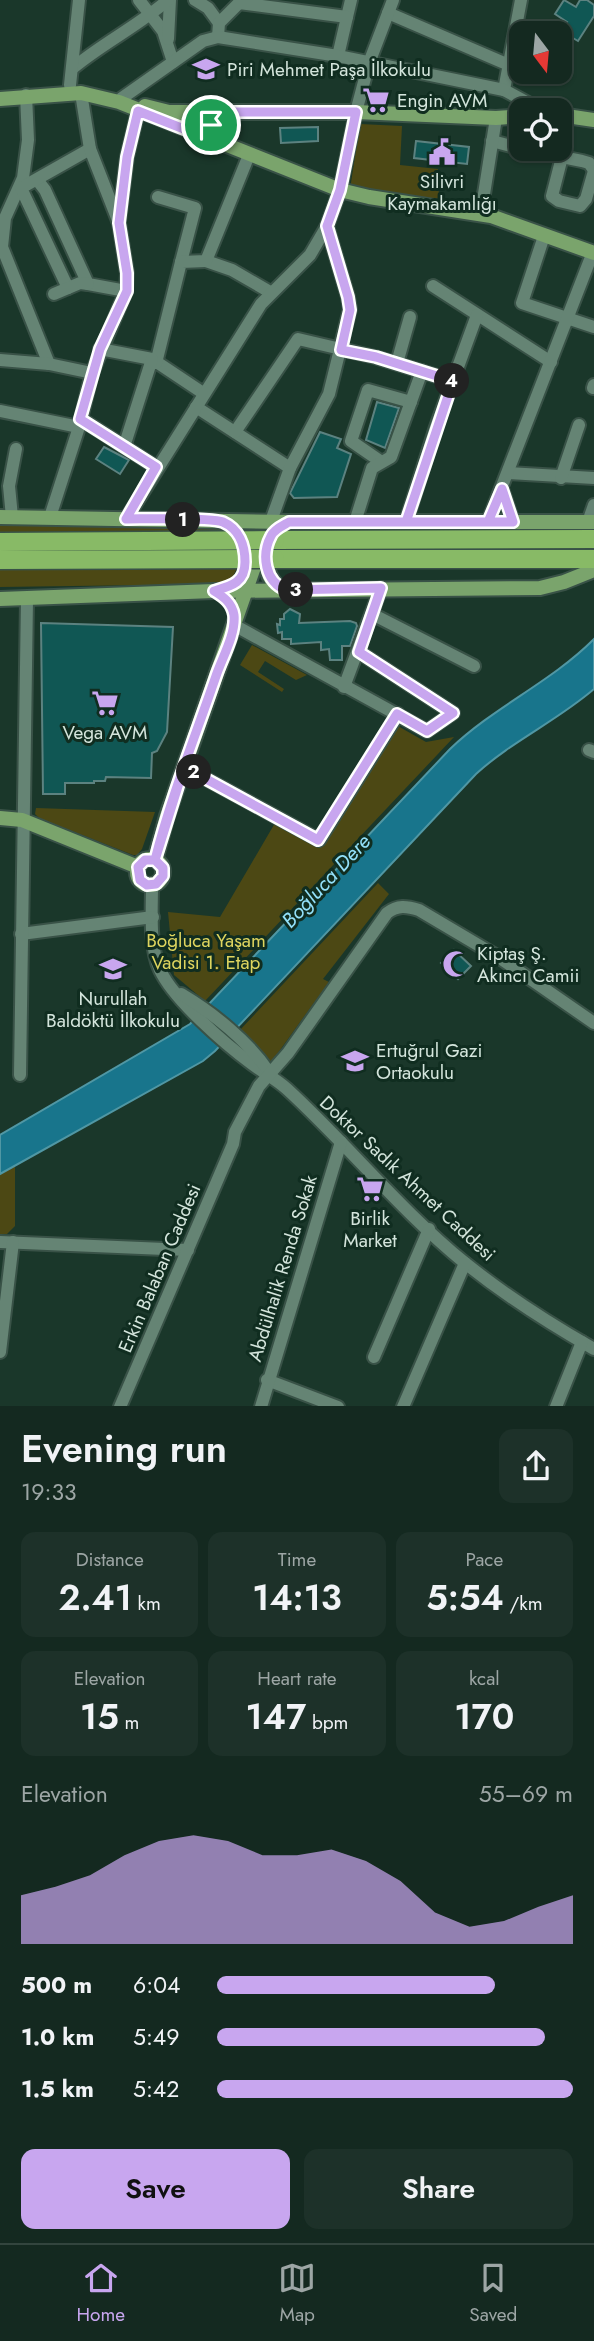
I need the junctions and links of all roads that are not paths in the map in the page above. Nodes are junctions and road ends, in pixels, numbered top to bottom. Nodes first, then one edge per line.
1 (79, 0) edge
2 (139, 0) edge
3 (169, 0) edge
4 (195, 0) edge
5 (351, 0) edge
6 (520, 0) edge
7 (391, 6) edge
8 (151, 15) junction
9 (347, 17) junction
10 (516, 21) edge
11 (218, 30) junction
12 (168, 43) junction
13 (338, 56) junction
14 (173, 62) junction
15 (369, 63) junction
16 (509, 65) joint
17 (73, 68) junction
18 (0, 89) edge
19 (75, 89) junction
20 (504, 90) junction
21 (26, 95) junction
22 (519, 98) edge
23 (0, 99) edge
24 (120, 100) junction
25 (138, 111) junction
26 (194, 112) junction
27 (224, 112) junction
28 (356, 112) junction
29 (163, 115) junction
30 (509, 117) edge
31 (572, 117) edge
32 (495, 118) junction
33 (594, 120) edge
34 (192, 132) junction
35 (212, 140) junction
36 (492, 141) junction
37 (509, 146) edge
38 (90, 149) junction
39 (249, 155) junction
40 (572, 159) edge
41 (561, 161) edge
42 (594, 171) edge
43 (38, 181) junction
44 (21, 188) junction
45 (340, 190) junction
46 (158, 197) dead end
47 (481, 213) junction
48 (3, 219) edge
49 (119, 223) junction
50 (327, 226) junction
51 (544, 236) junction
52 (592, 249) edge
53 (206, 261) junction
54 (181, 262) junction
55 (88, 284) junction
56 (433, 286) dead end
57 (68, 288) junction
58 (127, 291) junction
59 (270, 292) junction
60 (54, 294) dead end
61 (477, 314) junction
62 (410, 317) dead end
63 (568, 317) junction
64 (594, 327) edge
65 (100, 349) junction
66 (341, 350) junction
67 (0, 360) edge
68 (154, 361) junction
69 (551, 362) junction
70 (397, 363) junction
71 (49, 364) junction
72 (422, 371) junction
73 (92, 373) junction
74 (453, 381) junction
75 (203, 393) junction
76 (411, 402) junction
77 (196, 407) junction
78 (0, 411) edge
79 (80, 423) junction
80 (579, 425) dead end
81 (235, 432) junction
82 (124, 447) junction
83 (16, 449) dead end
84 (380, 461) junction
85 (156, 467) junction
86 (290, 468) junction
87 (509, 474) junction
88 (561, 478) junction
89 (594, 478) edge
90 (502, 489) junction
91 (594, 505) edge
92 (6, 510) edge
93 (50, 517) junction
94 (126, 519) junction
95 (221, 520) junction
96 (271, 521) junction
97 (289, 522) junction
98 (355, 522) junction
99 (406, 522) junction
100 (488, 522) junction
101 (513, 522) junction
102 (593, 525) edge
103 (0, 542) edge
104 (594, 559) edge
105 (0, 560) edge
106 (594, 570) edge
107 (381, 588) junction
108 (286, 590) junction
109 (214, 591) junction
110 (244, 591) junction
111 (0, 599) edge
112 (27, 599) junction
113 (372, 614) junction
114 (233, 625) junction
115 (359, 652) junction
116 (474, 666) dead end
117 (344, 687) junction
118 (397, 714) junction
119 (184, 767) junction
120 (0, 818) edge
121 (22, 820) junction
122 (155, 860) junction
123 (138, 867) junction
124 (152, 885) junction
125 (153, 917) junction
126 (21, 934) junction
127 (594, 1023) edge
128 (20, 1075) dead end
129 (271, 1075) junction
130 (341, 1142) junction
131 (429, 1229) junction
132 (6, 1242) edge
133 (188, 1250) junction
134 (465, 1263) junction
135 (582, 1342) junction
136 (594, 1349) edge
137 (0, 1352) edge
138 (374, 1357) dead end
139 (267, 1380) junction
140 (120, 1406) edge
141 (261, 1406) edge
142 (338, 1406) edge
143 (403, 1406) edge
144 (556, 1406) edge

1 - 17 street
2 - 8 street
3 - 8 street
3 - 12 street
4 - 11 street
5 - 9 street
6 - 10 street
7 - 15 street
7 - 16 street
8 - 12 street
8 - 17 street
9 - 11 street
9 - 13 street
11 - 13 street
11 - 14 street
12 - 14 street
13 - 15 street
14 - 24 street
15 - 20 street
15 - 28 street
16 - 20 street
17 - 19 street
18 - 19 main road
19 - 21 main road
19 - 24 main road
19 - 38 street
20 - 22 street
21 - 23 main road
21 - 44 street
24 - 25 main road
24 - 29 main road
25 - 29 main road
25 - 49 street
26 - 27 main road
26 - 29 main road
26 - 34 main road
27 - 28 main road
27 - 35 main road
28 - 32 main road
28 - 45 street
29 - 34 main road
30 - 32 main road
31 - 33 main road
32 - 36 street
34 - 35 main road
35 - 39 main road
36 - 37 street
36 - 47 street
38 - 43 street
38 - 49 street
39 - 45 main road
39 - 53 street
40 - 42 street
41 - 42 street
43 - 44 street
43 - 55 street
44 - 48 street
44 - 57 street
45 - 47 main road
45 - 50 street
46 - 54 street
47 - 51 main road
48 - 71 street
49 - 58 street
50 - 59 street
50 - 66 street
51 - 52 main road
51 - 63 street
52 - 63 street
53 - 54 street
53 - 59 street
54 - 68 street
55 - 57 street
55 - 58 street
56 - 61 street
57 - 60 street
58 - 65 street
59 - 75 street
61 - 69 street
61 - 74 street
62 - 70 street
63 - 64 street
63 - 69 street
65 - 68 street
65 - 73 street
66 - 70 street
66 - 81 street
66 - 86 street
67 - 71 street
68 - 75 street
68 - 82 street
69 - 87 street
70 - 72 street
71 - 73 street
72 - 74 street
72 - 76 street
73 - 79 street
74 - 99 street
75 - 77 street
76 - 84 street
76 - 84 street
77 - 81 street
77 - 85 street
78 - 79 street
79 - 82 street
79 - 93 street
80 - 88 street
81 - 86 street
82 - 85 street
83 - 92 street
84 - 98 street
85 - 94 street
86 - 96 street
87 - 88 street
87 - 90 street
88 - 89 street
90 - 100 street
90 - 101 street
91 - 102 street
92 - 93 main road
93 - 94 main road
94 - 95 main road
95 - 96 main road
95 - 109 main road
96 - 97 main road
96 - 110 main road
97 - 98 main road
97 - 108 main road
98 - 99 main road
99 - 100 main road
100 - 101 main road
101 - 102 main road
102 - 103 highway, bridge
104 - 105 highway, bridge
106 - 107 main road
107 - 108 main road
107 - 113 street
108 - 110 main road
109 - 110 main road
109 - 112 main road
109 - 114 main road
110 - 114 main road
111 - 112 main road
112 - 121 street
113 - 115 street
113 - 116 street
114 - 117 street
114 - 119 main road
115 - 117 street
115 - 118 street
117 - 118 street
118 - 119 street
119 - 122 main road
120 - 121 main road
121 - 123 main road
121 - 126 street
122 - 123 main road
122 - 124 main road
123 - 124 main road
124 - 125 street
125 - 126 street
125 - 129 street, Doktor Sadık Ahmet Caddesi
126 - 128 street
127 - 129 street, Erkin Balaban Caddesi
129 - 130 street, Doktor Sadık Ahmet Caddesi
129 - 133 street, Erkin Balaban Caddesi
130 - 131 street, Doktor Sadık Ahmet Caddesi
130 - 139 street, Abdülhalik Renda Sokak
131 - 134 street, Doktor Sadık Ahmet Caddesi
131 - 138 street
132 - 133 street
132 - 137 street
133 - 140 street, Erkin Balaban Caddesi
134 - 135 street, Doktor Sadık Ahmet Caddesi
134 - 143 street
135 - 136 street, Doktor Sadık Ahmet Caddesi
135 - 144 street
139 - 141 street, Abdülhalik Renda Sokak
139 - 142 street

